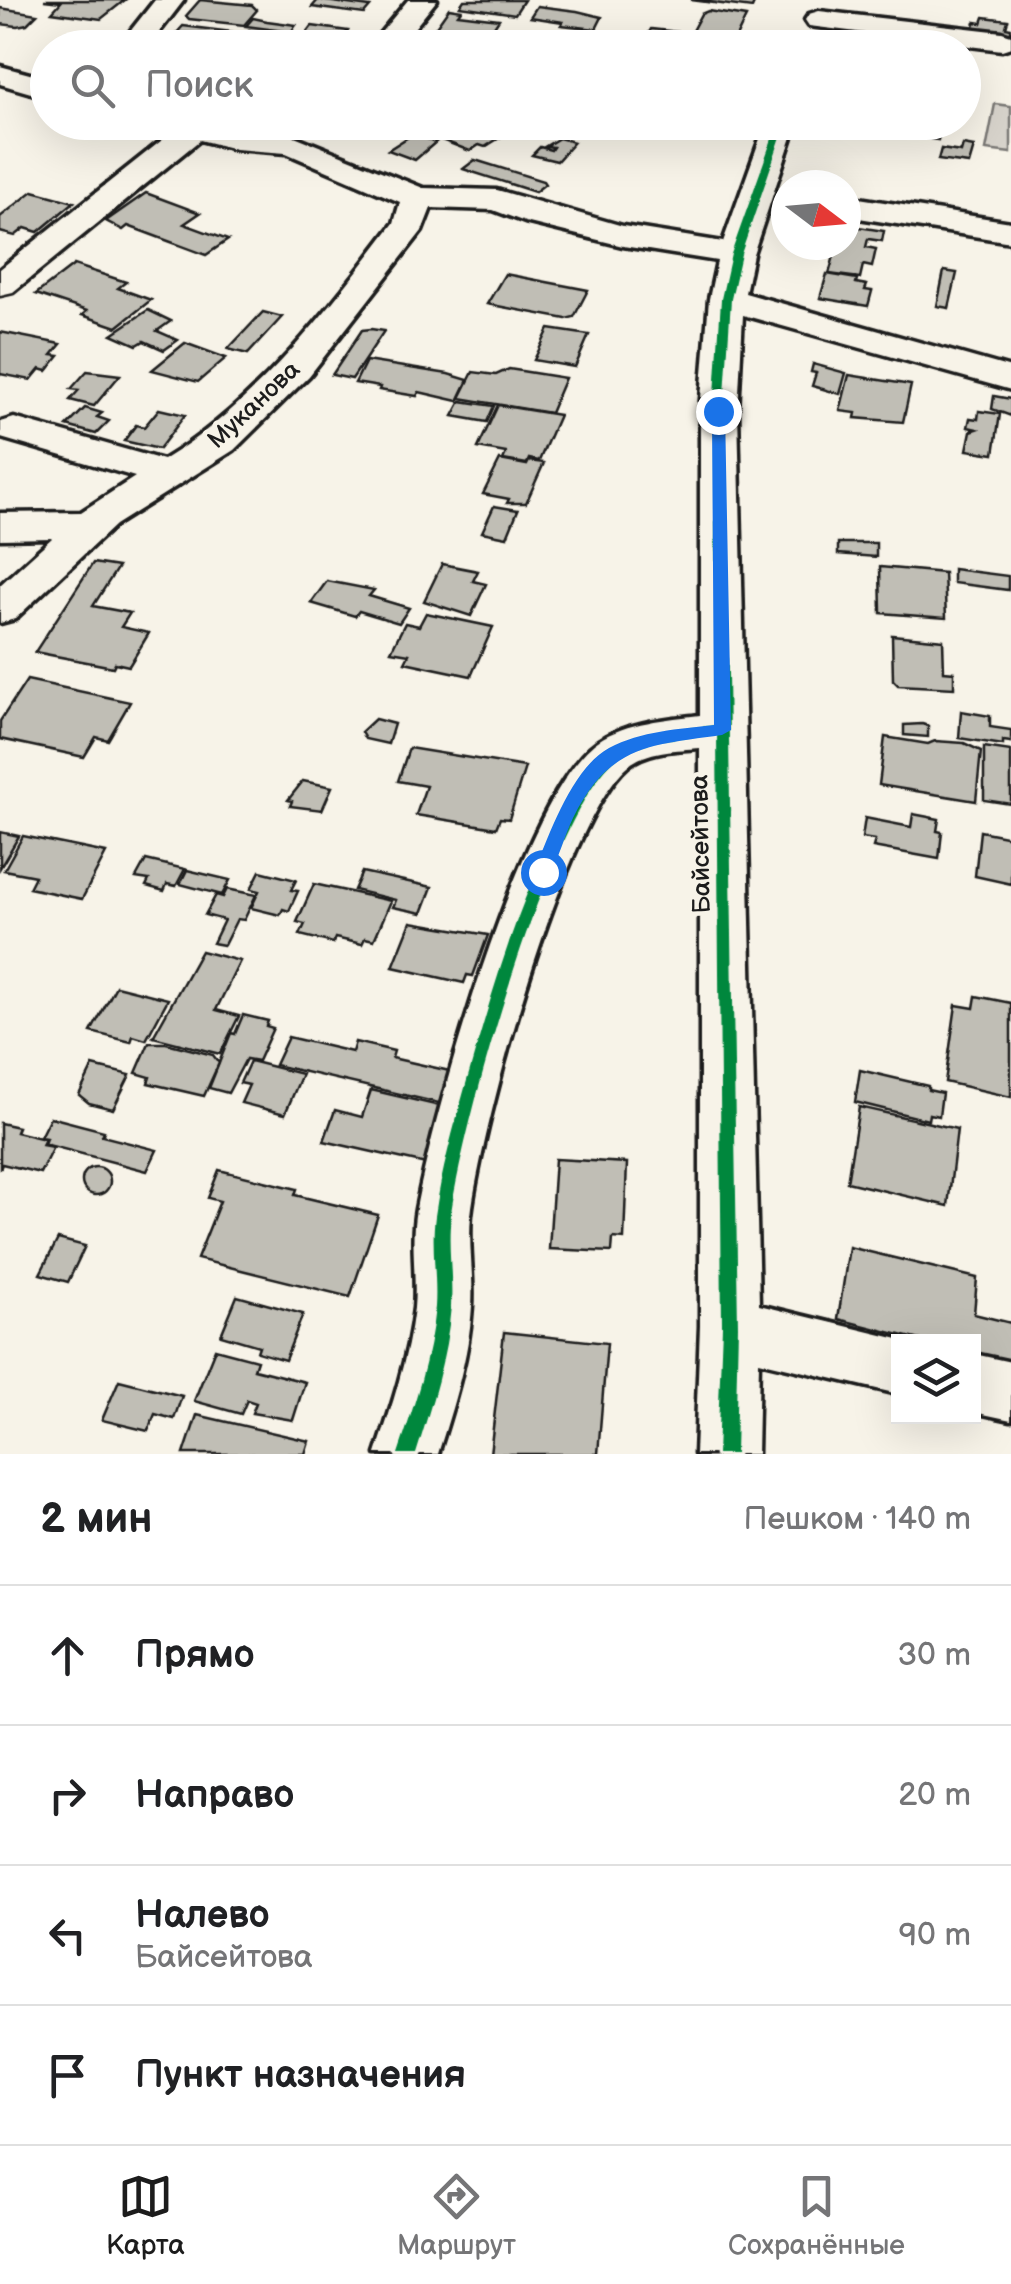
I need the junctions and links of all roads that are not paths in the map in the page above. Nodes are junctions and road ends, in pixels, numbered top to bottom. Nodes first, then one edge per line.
1 (170, 0) edge
2 (423, 0) edge
3 (823, 10) edge
4 (146, 30) edge
5 (397, 30) edge
6 (938, 30) edge
7 (981, 37) edge
8 (1002, 41) dead end
9 (0, 76) edge
10 (30, 85) edge
11 (164, 140) edge
12 (315, 140) edge
13 (779, 140) edge
14 (775, 170) edge
15 (771, 194) edge
16 (418, 198) junction
17 (861, 208) edge
18 (1011, 232) edge
19 (736, 254) junction
20 (2, 284) edge
21 (726, 299) junction
22 (1011, 379) edge
23 (14, 430) dead end
24 (171, 475) junction
25 (91, 525) junction
26 (0, 526) edge
27 (0, 609) edge
28 (722, 730) junction
29 (730, 1326) junction
30 (891, 1363) edge
31 (981, 1384) edge
32 (1011, 1391) edge
33 (407, 1454) edge
34 (726, 1454) edge

1 - 4 street
2 - 5 street
3 - 6 street
7 - 8 street
9 - 10 street
11 - 20 street
12 - 16 street
13 - 14 street, Байсейтова
15 - 19 street, Байсейтова
16 - 19 street
16 - 24 street, Муканова
17 - 18 street
19 - 21 street, Байсейтова
21 - 22 street
21 - 28 street, Байсейтова
23 - 24 street
24 - 25 street, Муканова
25 - 26 street
25 - 27 street, Муканова
28 - 29 street, Байсейтова
28 - 33 street
29 - 30 street
29 - 34 street, Байсейтова
31 - 32 street

